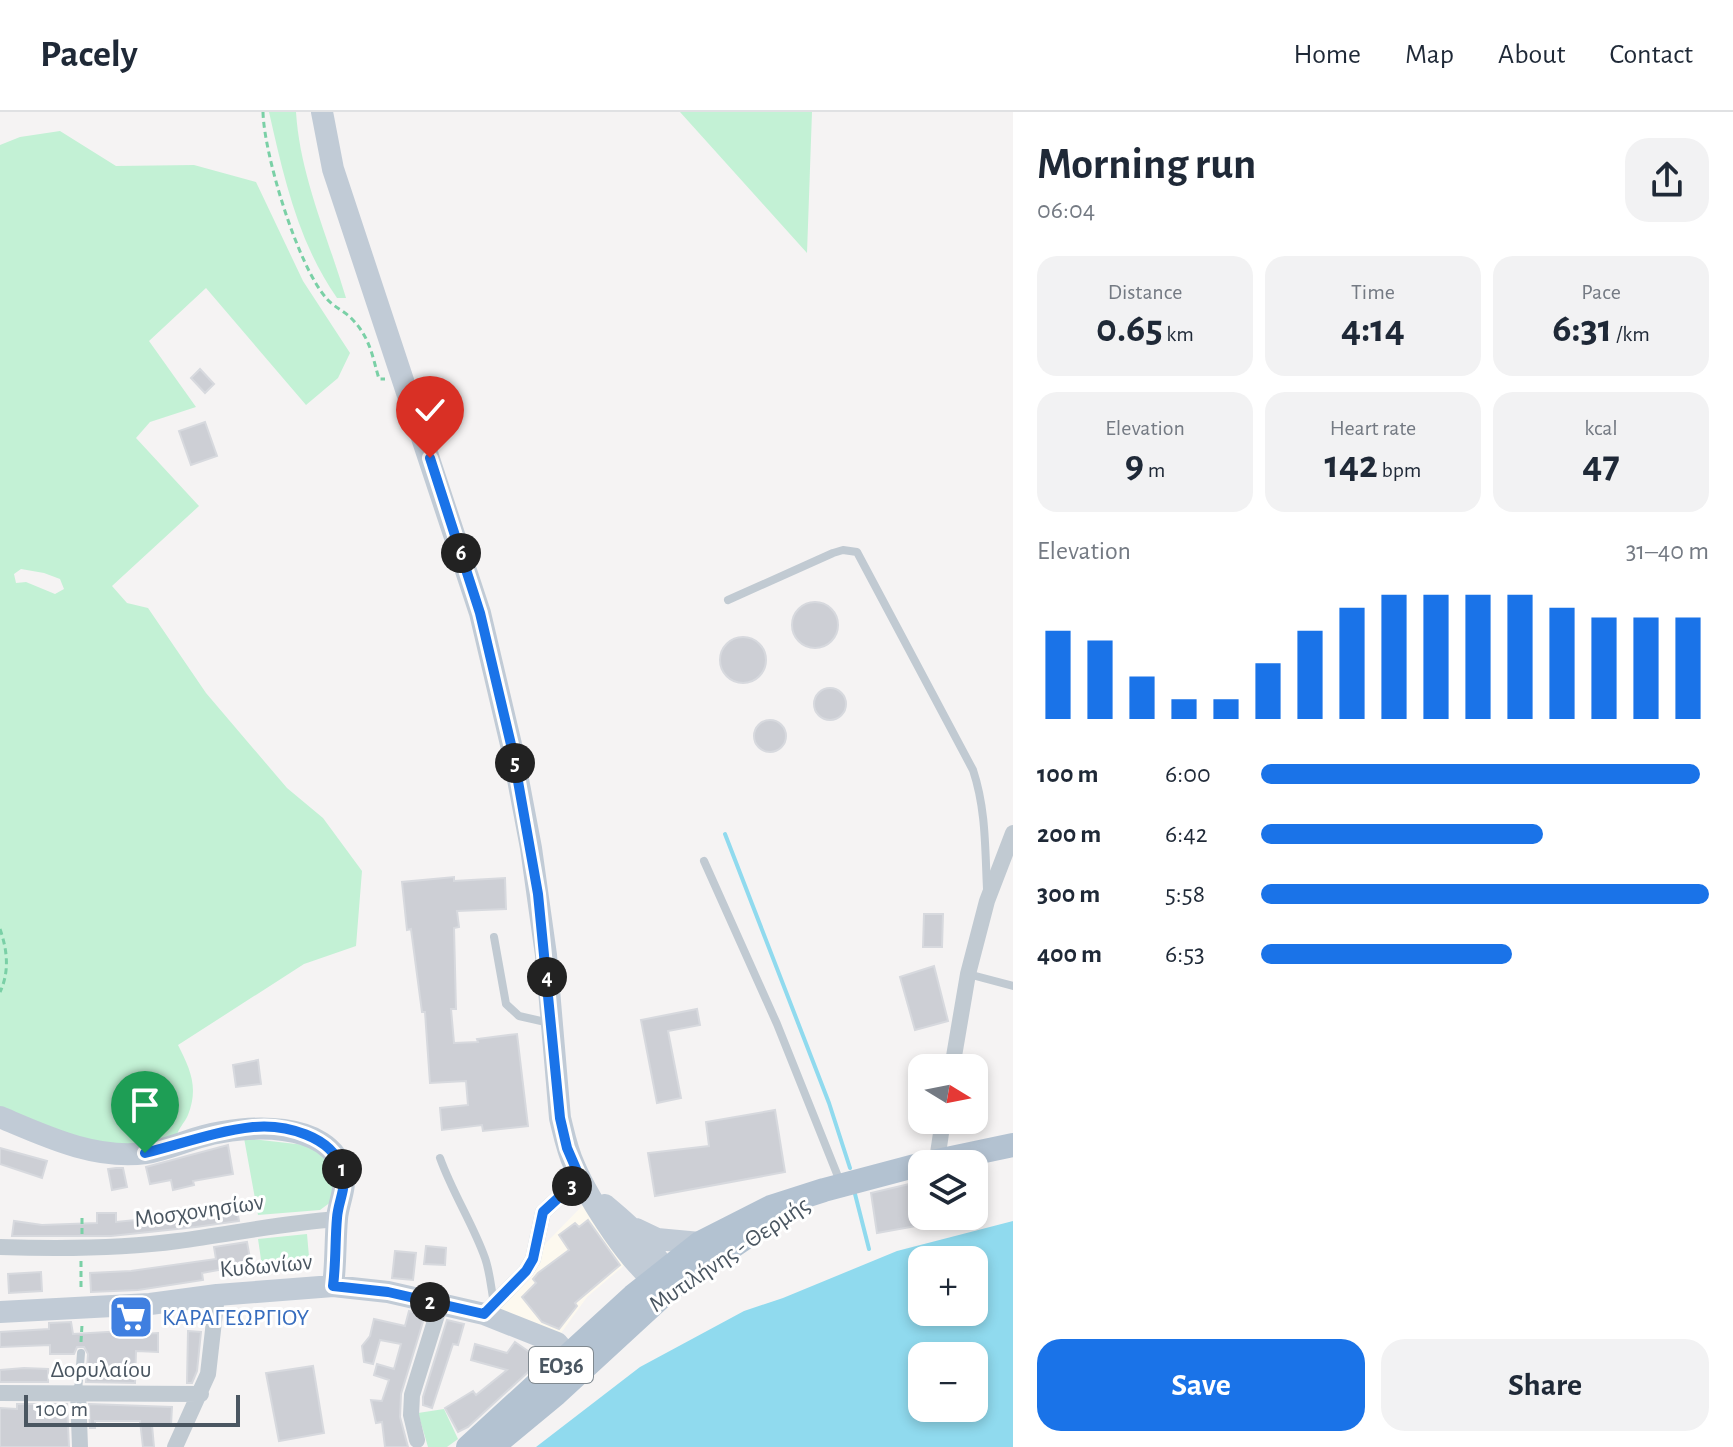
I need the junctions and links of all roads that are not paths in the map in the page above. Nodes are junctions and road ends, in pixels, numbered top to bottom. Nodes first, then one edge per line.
1 (322, 112) edge
2 (728, 600) dead end
3 (1013, 833) edge
4 (704, 861) dead end
5 (987, 901) junction
6 (494, 937) dead end
7 (968, 974) junction
8 (1013, 986) edge
9 (551, 1024) junction
10 (954, 1054) edge
11 (0, 1117) edge
12 (1013, 1145) edge
13 (988, 1150) edge
14 (440, 1158) dead end
15 (908, 1168) edge
16 (585, 1185) junction
17 (832, 1187) junction
18 (337, 1219) junction
19 (626, 1223) junction
20 (700, 1243) junction
21 (0, 1247) edge
22 (662, 1280) junction
23 (333, 1286) junction
24 (217, 1295) junction
25 (440, 1305) junction
26 (489, 1309) junction
27 (0, 1312) edge
28 (81, 1353) road end
29 (569, 1357) junction
30 (78, 1392) junction
31 (0, 1393) edge
32 (201, 1394) junction
33 (417, 1440) dead end
34 (80, 1447) edge
35 (175, 1447) edge
36 (468, 1447) edge
37 (492, 1447) edge

1 - 9 main road
2 - 5 lane
3 - 5 street
4 - 17 lane
5 - 7 street
6 - 9 lane
7 - 8 lane
7 - 10 street
9 - 16 main road
11 - 18 main road
12 - 13 main road, Μυτιλήνης - Θερμής / ΕΟ36
14 - 26 lane
15 - 17 main road, Μυτιλήνης - Θερμής / ΕΟ36
16 - 19 main road
16 - 22 main road
16 - 26 street
17 - 20 main road, Μυτιλήνης - Θερμής / ΕΟ36
17 - 22 main road, Μυτιλήνης - Θερμής / ΕΟ36
18 - 21 street, Μοσχονησίων
18 - 23 main road
19 - 20 main road
19 - 22 main road
20 - 22 main road, Μυτιλήνης - Θερμής / ΕΟ36
22 - 29 main road, ΕΟ36
22 - 37 main road, Μυτιλήνης - Θερμής / ΕΟ36
23 - 24 main road, Κυδωνίων
23 - 25 main road, Κυδωνίων
24 - 27 main road, Κυδωνίων
24 - 32 street
25 - 26 main road, Κυδωνίων
25 - 33 street
26 - 29 main road, Κυδωνίων
28 - 30 lane
29 - 36 main road, ΕΟ36
30 - 31 street, Δορυλαίου
30 - 32 street, Δορυλαίου
30 - 34 street
32 - 35 street

